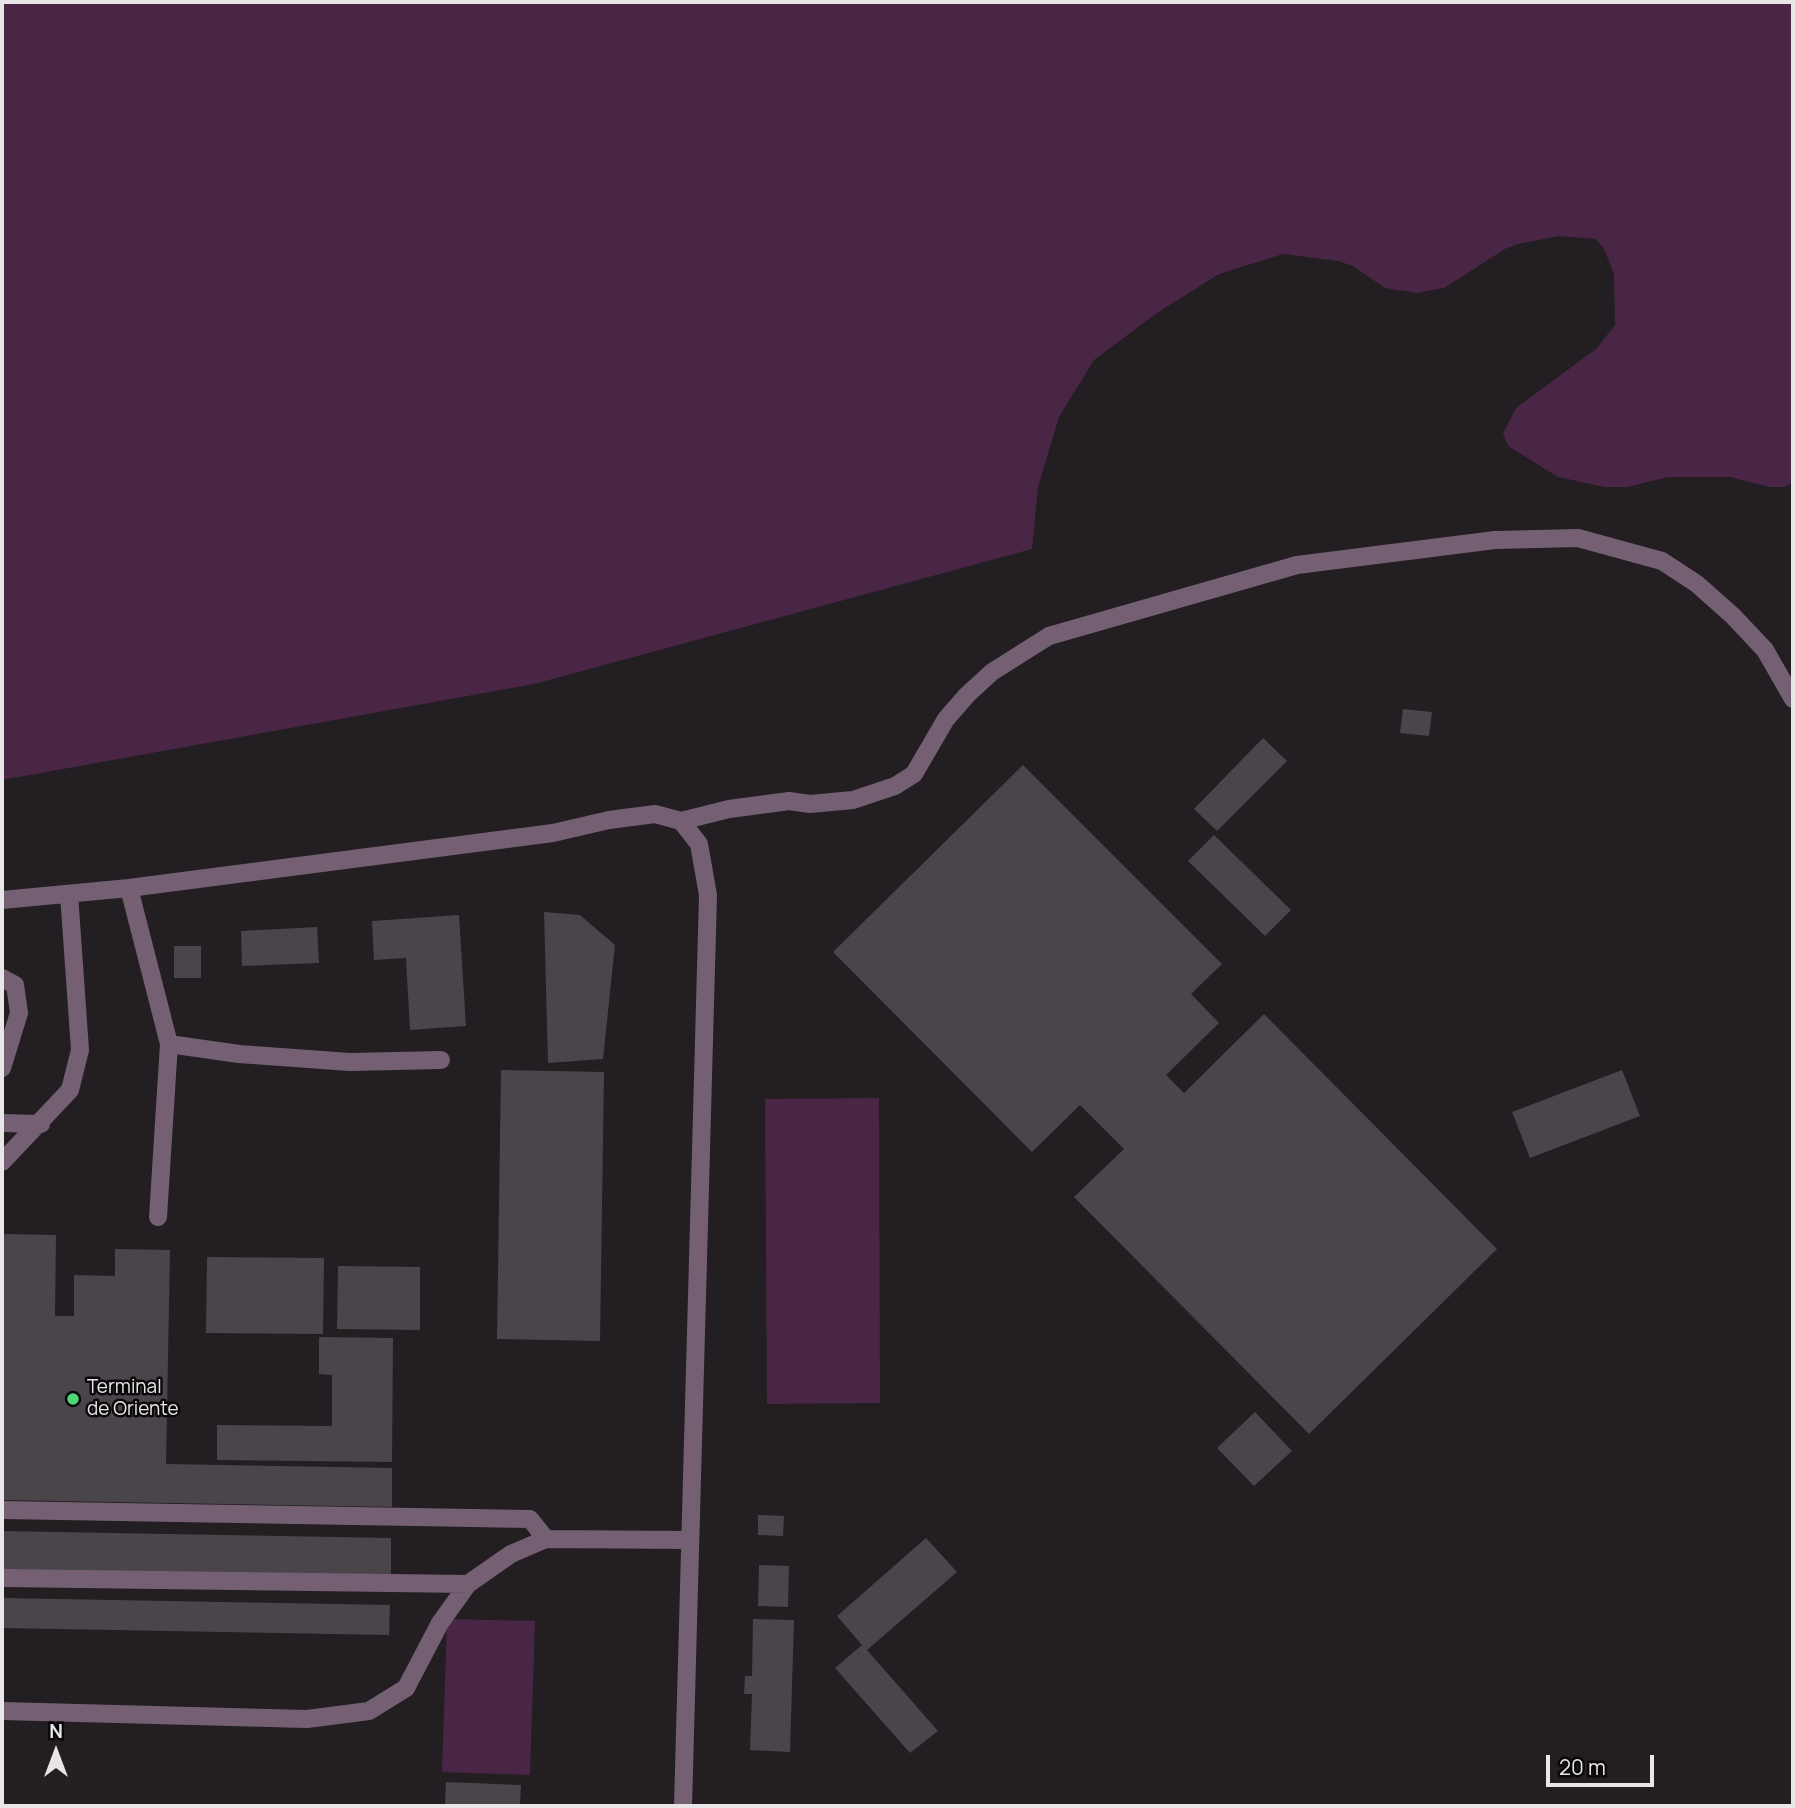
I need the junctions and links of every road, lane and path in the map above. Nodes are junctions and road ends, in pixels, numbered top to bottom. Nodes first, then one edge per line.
1 (1793, 699) edge
2 (681, 821) junction
3 (129, 888) junction
4 (69, 894) junction
5 (2, 900) edge
6 (2, 978) edge
7 (169, 1044) junction
8 (441, 1060) dead end
9 (2, 1068) edge
10 (2, 1123) edge
11 (41, 1124) junction
12 (2, 1162) edge
13 (158, 1217) dead end
14 (2, 1510) edge
15 (546, 1539) junction
16 (690, 1540) junction
17 (2, 1578) edge
18 (468, 1584) junction
19 (2, 1711) edge
20 (683, 1806) edge

1 - 2 lane
2 - 3 lane
2 - 16 lane
3 - 4 lane
3 - 7 lane
4 - 5 lane
4 - 11 lane
6 - 9 lane
7 - 8 lane
7 - 13 lane
10 - 11 lane
11 - 12 lane
14 - 15 lane
15 - 16 lane
15 - 18 lane
16 - 20 lane
17 - 18 lane
18 - 19 lane

